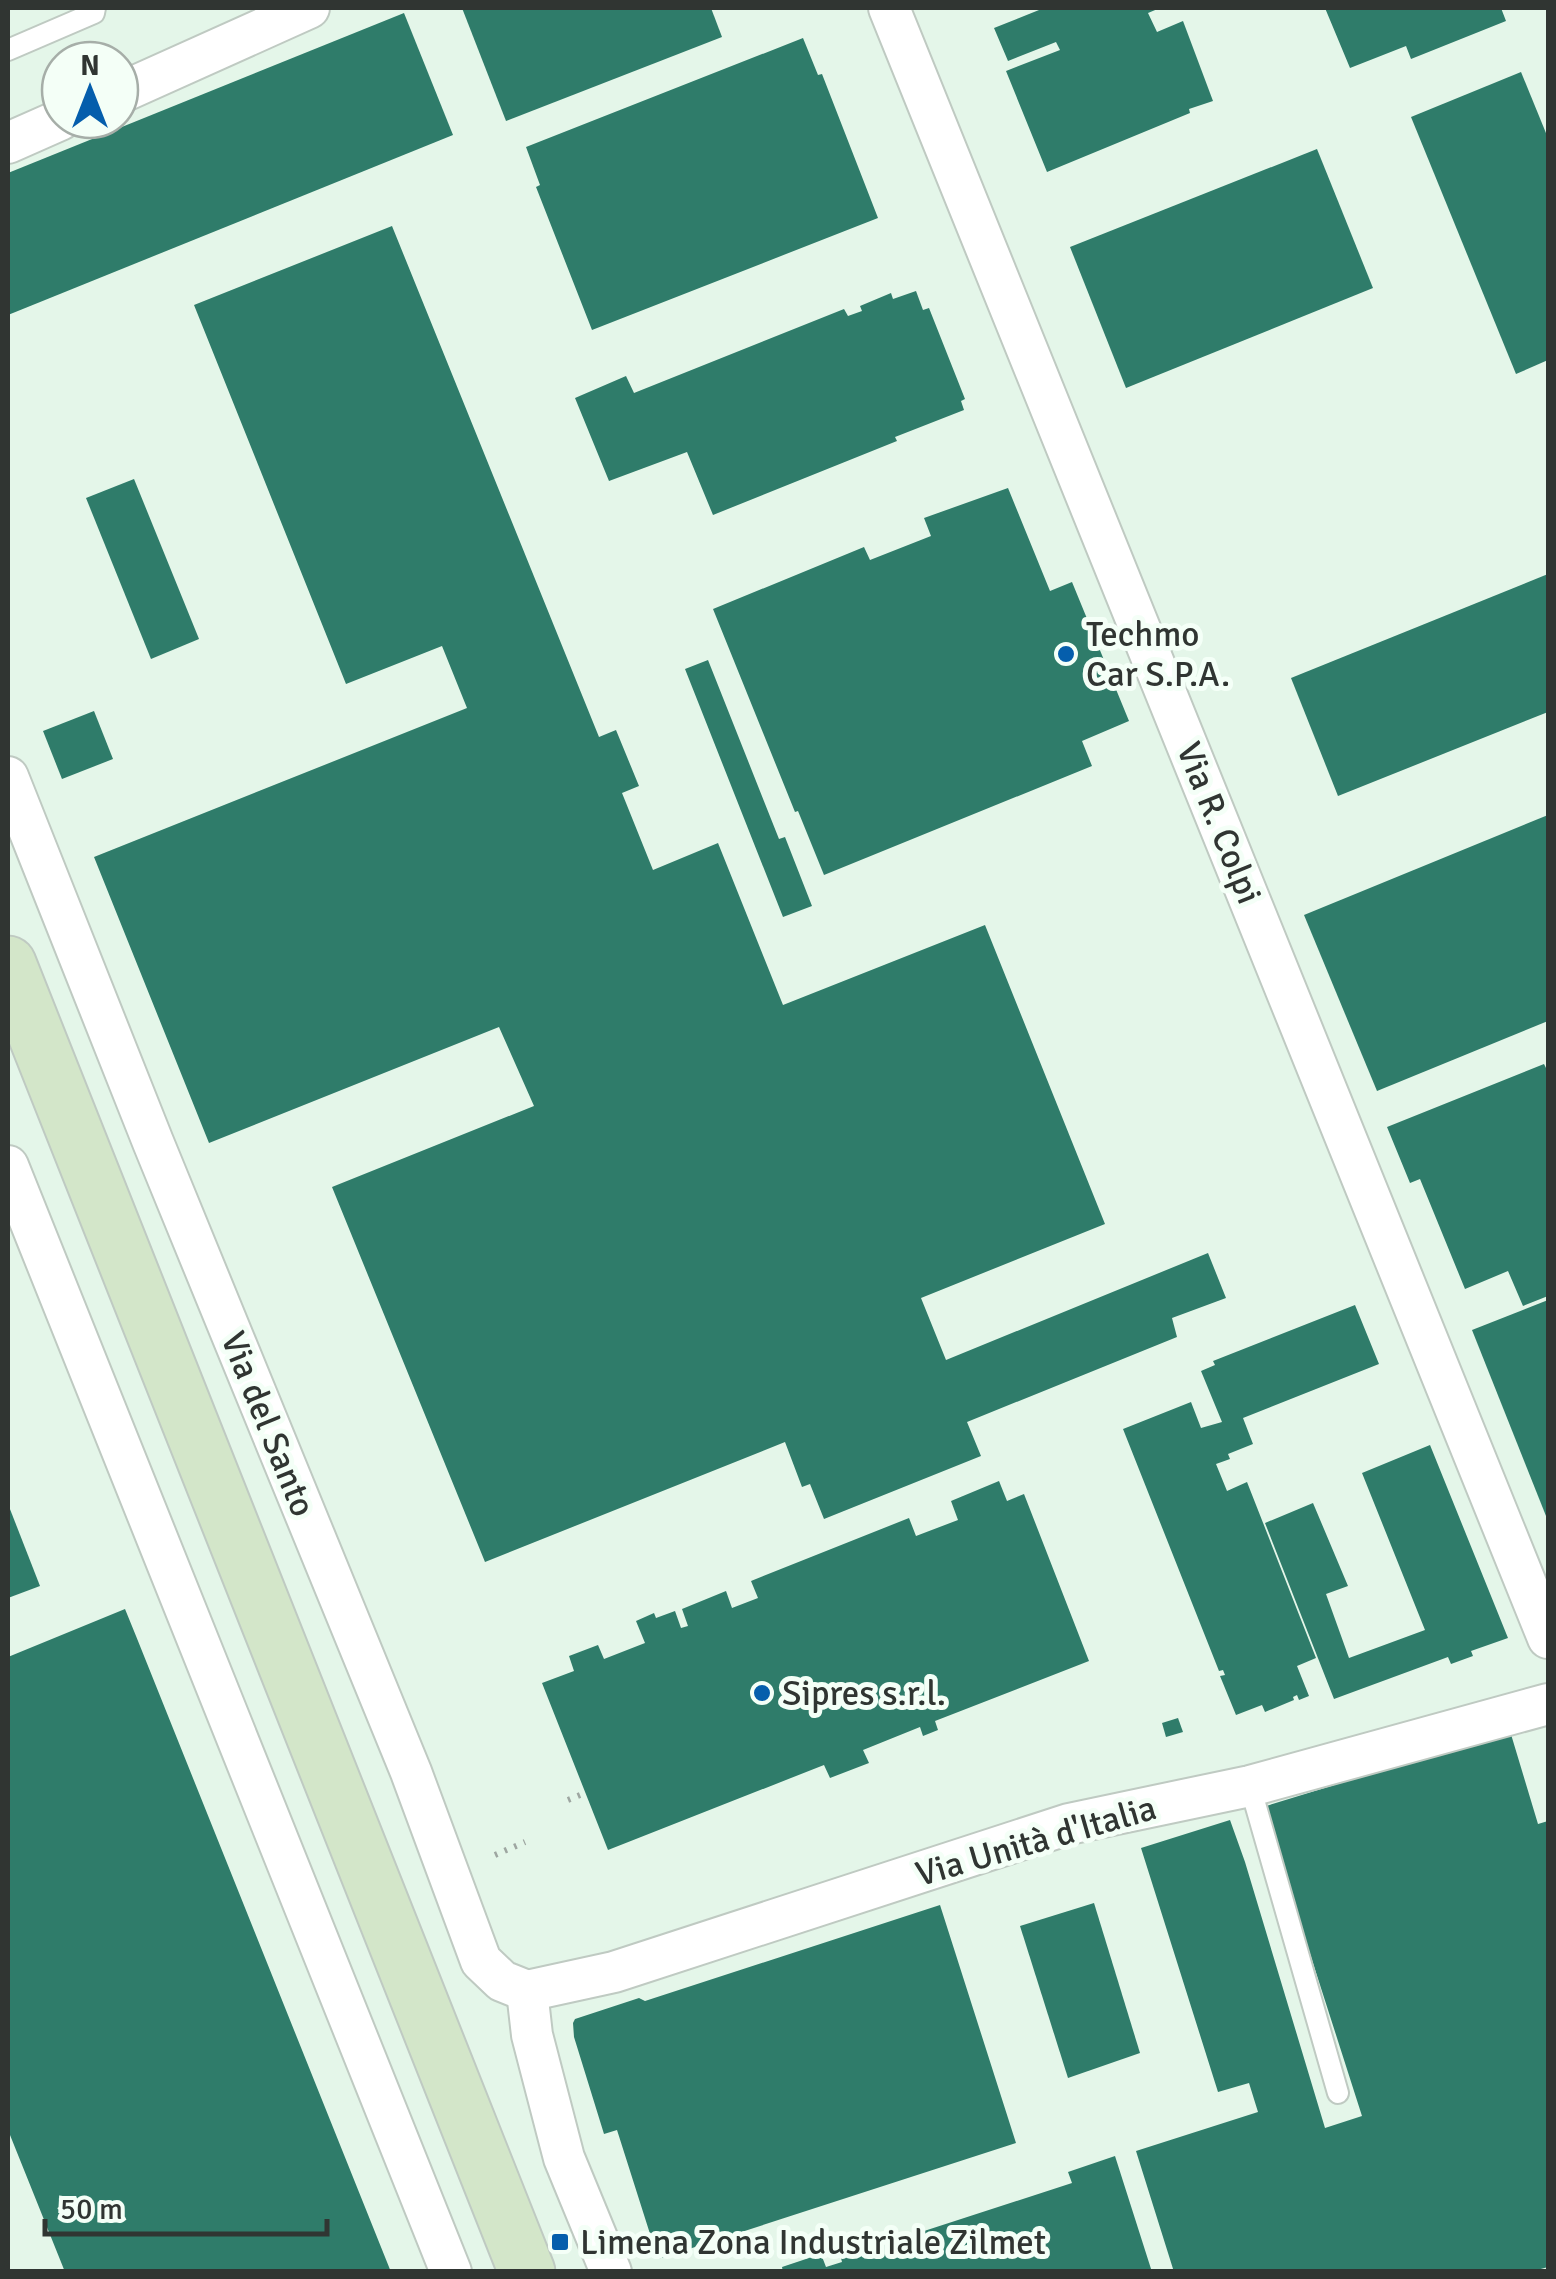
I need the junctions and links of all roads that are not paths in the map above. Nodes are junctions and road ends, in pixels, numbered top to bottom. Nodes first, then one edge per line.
1 (94, 8) edge
2 (309, 8) edge
3 (890, 8) edge
4 (8, 50) edge
5 (140, 83) edge
6 (40, 129) edge
7 (8, 143) edge
8 (8, 776) edge
9 (20, 841) edge
10 (8, 964) edge
11 (8, 1166) edge
12 (1548, 1638) edge
13 (1548, 1704) edge
14 (1250, 1786) junction
15 (527, 1990) junction
16 (1338, 2093) dead end
17 (451, 2272) edge
18 (527, 2272) edge
19 (611, 2272) edge

1 - 4 lane
2 - 5 street
3 - 12 street, Via R. Colpi
6 - 7 street
8 - 9 street, Via del Santo
9 - 15 street, Via del Santo
10 - 18 street
11 - 17 street
13 - 14 street, Via Unità d'Italia
14 - 15 street, Via Unità d'Italia
14 - 16 lane
15 - 19 street

